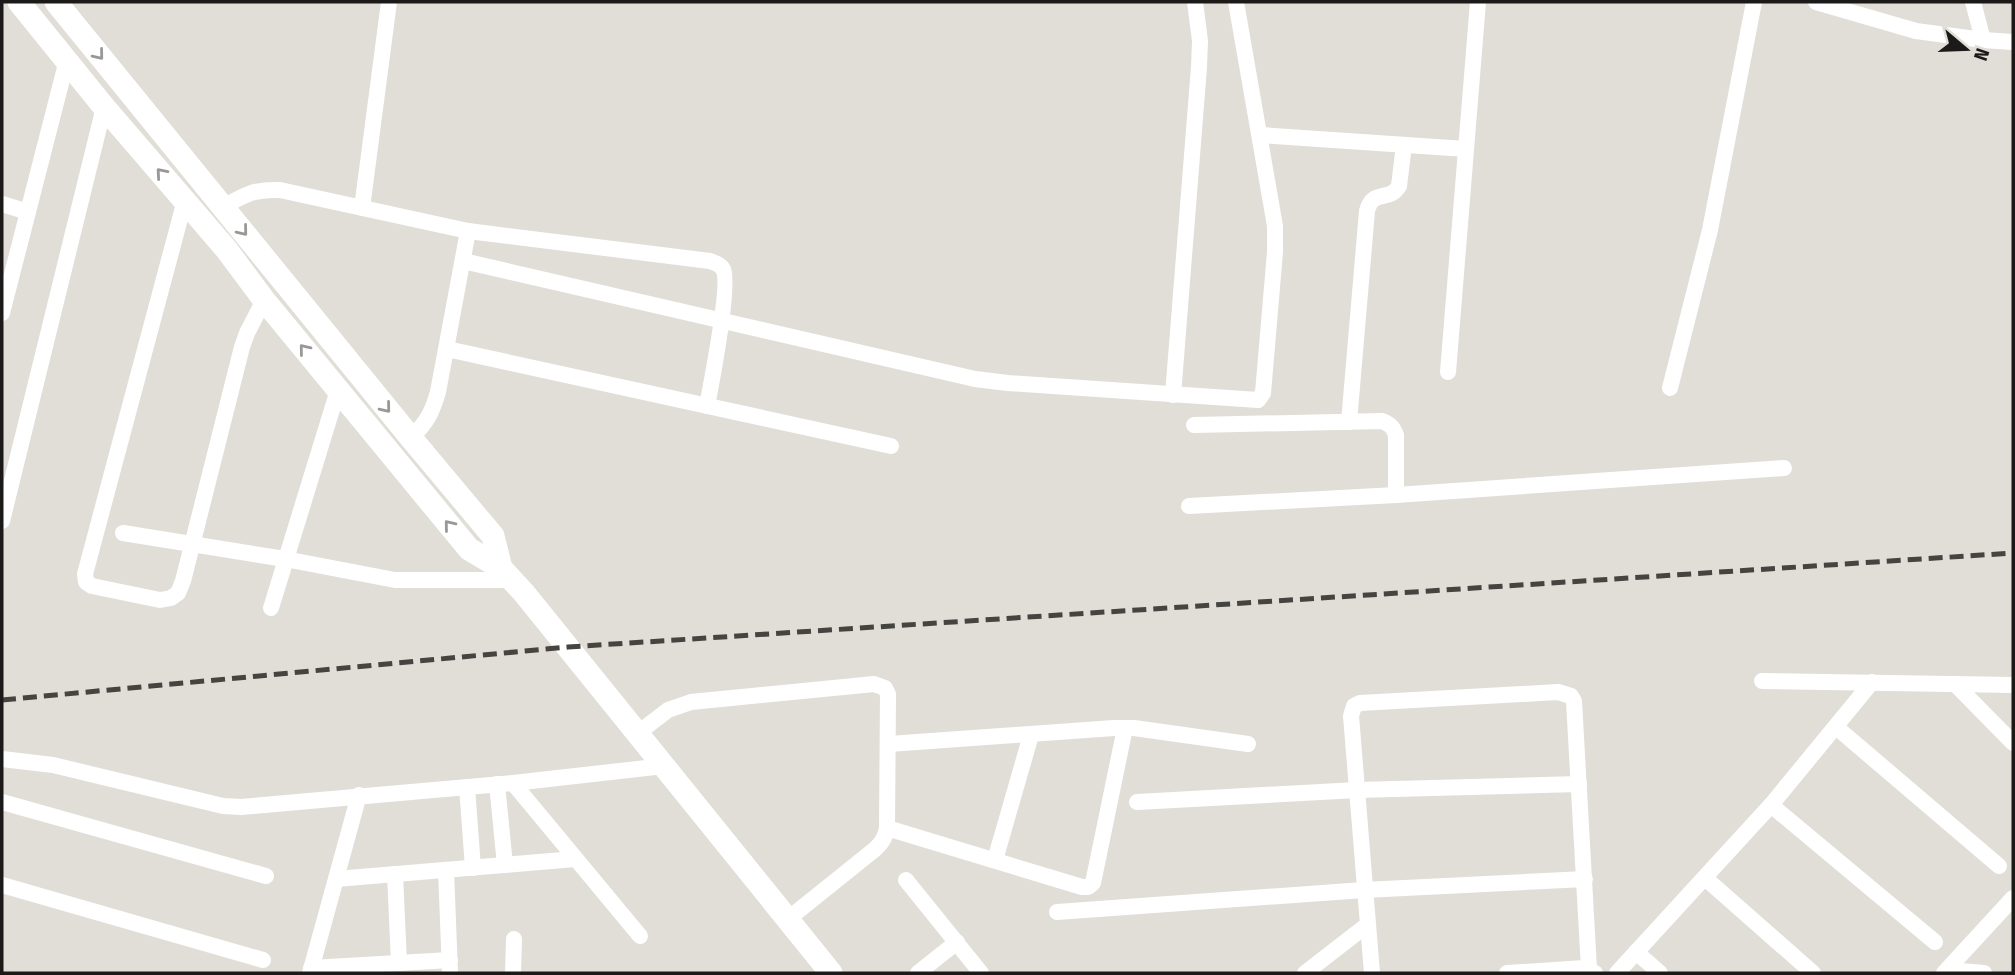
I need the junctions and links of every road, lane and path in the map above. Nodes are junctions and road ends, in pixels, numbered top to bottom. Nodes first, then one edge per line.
1 (19, 2) edge
2 (57, 2) edge
3 (389, 2) edge
4 (1195, 2) edge
5 (1236, 2) edge
6 (1478, 2) edge
7 (1754, 2) edge
8 (1816, 2) edge
9 (1973, 2) edge
10 (1983, 40) junction
11 (2013, 42) edge
12 (67, 60) junction
13 (104, 107) junction
14 (1260, 135) junction
15 (1404, 145) junction
16 (1466, 149) junction
17 (204, 184) junction
18 (185, 200) junction
19 (2, 204) edge
20 (223, 207) junction
21 (362, 208) junction
22 (28, 212) junction
23 (468, 231) junction
24 (463, 261) junction
25 (264, 300) junction
26 (2, 312) edge
27 (722, 320) junction
28 (447, 349) junction
29 (1448, 372) dead end
30 (1670, 388) dead end
31 (338, 390) junction
32 (1174, 396) junction
33 (707, 406) junction
34 (1349, 422) junction
35 (1194, 425) dead end
36 (411, 438) junction
37 (891, 446) dead end
38 (1784, 468) dead end
39 (1396, 495) junction
40 (1189, 506) dead end
41 (2, 522) edge
42 (124, 533) dead end
43 (193, 544) junction
44 (285, 559) junction
45 (507, 574) junction
46 (271, 608) dead end
47 (1762, 681) dead end
48 (1872, 682) junction
49 (1955, 684) junction
50 (2013, 685) edge
51 (1836, 727) junction
52 (1125, 728) junction
53 (638, 733) junction
54 (1031, 735) junction
55 (2013, 743) edge
56 (889, 744) junction
57 (1248, 744) dead end
58 (2, 760) edge
59 (664, 766) junction
60 (505, 784) junction
61 (1579, 784) junction
62 (467, 787) junction
63 (1357, 790) junction
64 (359, 796) junction
65 (2, 802) edge
66 (1137, 802) dead end
67 (1772, 805) junction
68 (887, 828) junction
69 (575, 859) junction
70 (995, 860) junction
71 (505, 865) junction
72 (1999, 866) dead end
73 (473, 868) junction
74 (446, 870) junction
75 (395, 874) junction
76 (265, 876) dead end
77 (1705, 878) junction
78 (336, 879) junction
79 (1585, 879) junction
80 (906, 880) dead end
81 (2, 885) edge
82 (1364, 890) junction
83 (2013, 898) edge
84 (1058, 912) dead end
85 (788, 919) junction
86 (1367, 925) junction
87 (639, 936) dead end
88 (514, 939) dead end
89 (957, 942) junction
90 (1936, 942) dead end
91 (1636, 952) junction
92 (263, 960) dead end
93 (399, 962) junction
94 (450, 966) edge
95 (311, 970) edge
96 (1592, 971) edge
97 (1946, 972) edge
98 (513, 973) edge
99 (831, 973) edge
100 (918, 973) edge
101 (981, 973) edge
102 (1304, 973) edge
103 (1372, 973) edge
104 (1507, 973) edge
105 (1617, 973) edge
106 (1660, 973) edge
107 (1813, 973) edge
108 (1984, 973) edge

1 - 12 main road
2 -> 17 main road
3 - 21 street
4 - 32 street
5 - 14 street
6 - 16 street
7 - 30 street
8 - 10 street
9 - 10 street
10 - 11 street
12 - 13 main road
12 - 22 street
18 -> 13 main road
13 - 41 street
14 - 15 street
14 - 32 street
15 - 16 street
15 - 34 street
16 - 29 street
17 - 18 main road
17 - 20 main road
18 - 25 main road
18 - 43 street
19 - 22 street
20 - 21 street
20 -> 36 main road
21 - 23 street
22 - 26 street
23 - 24 street
23 - 27 street
24 - 27 street
24 - 28 street
31 -> 25 main road
25 - 43 street
27 - 32 street
27 - 33 street
28 - 33 street
28 - 36 street
31 - 44 street
45 -> 31 main road
33 - 37 street
34 - 35 street
34 - 39 street
36 - 45 main road
38 - 39 street
39 - 40 street
42 - 43 street
43 - 44 street
44 - 45 street
44 - 46 street
45 - 53 main road
47 - 48 street
48 - 49 street
48 - 51 street
49 - 50 street
49 - 55 street
51 - 67 street
51 - 72 street
52 - 54 street
52 - 57 street
52 - 70 street
53 - 56 street
53 - 59 main road
54 - 56 street
54 - 70 street
56 - 68 street
58 - 64 street
59 - 60 street
59 - 85 main road
60 - 62 street
60 - 69 street
60 - 71 street
61 - 63 street
61 - 63 street
61 - 79 street
62 - 64 street
62 - 73 street
63 - 66 street
63 - 82 street
64 - 78 street
65 - 76 street
67 - 77 street
67 - 90 street
68 - 70 street
68 - 85 street
69 - 71 street
69 - 87 street
71 - 73 street
73 - 74 street
74 - 75 street
74 - 94 street
75 - 78 street
75 - 93 street
77 - 91 street
77 - 107 street
78 - 95 street
79 - 82 street
79 - 96 street
80 - 89 street
81 - 92 street
82 - 84 street
82 - 86 street
83 - 97 street
85 - 99 main road
86 - 102 street
86 - 103 street
88 - 98 street
89 - 100 street
89 - 101 street
91 - 105 street
91 - 106 street
93 - 94 street
93 - 95 street
96 - 104 street
97 - 108 street

